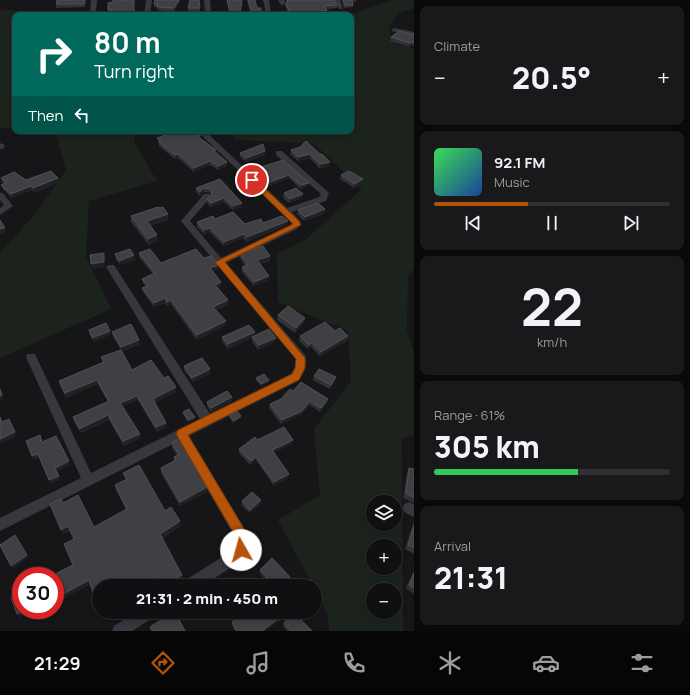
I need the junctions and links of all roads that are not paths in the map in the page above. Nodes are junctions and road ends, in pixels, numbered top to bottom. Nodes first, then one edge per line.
1 (94, 0) edge
2 (149, 0) edge
3 (207, 0) edge
4 (266, 0) edge
5 (337, 0) edge
6 (341, 8) dead end
7 (93, 12) dead end
8 (147, 12) edge
9 (208, 12) edge
10 (269, 12) edge
11 (394, 30) dead end
12 (414, 34) edge
13 (204, 134) edge
14 (279, 153) dead end
15 (0, 195) edge
16 (207, 196) dead end
17 (0, 212) edge
18 (285, 212) junction
19 (220, 262) junction
20 (111, 267) dead end
21 (31, 357) dead end
22 (207, 420) junction
23 (181, 434) junction
24 (88, 481) junction
25 (0, 525) edge
26 (200, 579) edge
27 (138, 619) edge
28 (119, 631) edge

1 - 7 street
2 - 8 street
3 - 9 street
4 - 10 street
5 - 6 street
11 - 12 street
13 - 18 street
14 - 18 street
15 - 17 street
16 - 19 street
18 - 19 street
19 - 22 street
20 - 22 street
21 - 24 street
22 - 23 street
23 - 24 street
23 - 26 street
24 - 25 street
27 - 28 street

